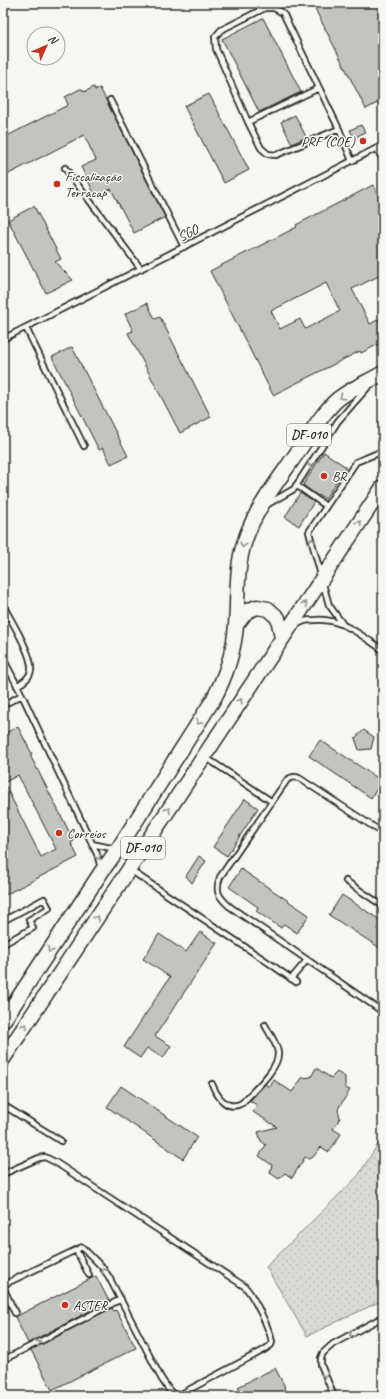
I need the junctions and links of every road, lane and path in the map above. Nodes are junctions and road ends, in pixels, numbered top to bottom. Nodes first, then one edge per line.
1 (319, 88) junction
2 (110, 100) dead end
3 (248, 122) junction
4 (339, 129) junction
5 (383, 146) edge
6 (377, 149) junction
7 (383, 160) edge
8 (352, 161) junction
9 (64, 168) dead end
10 (184, 247) junction
11 (141, 269) junction
12 (26, 328) junction
13 (3, 339) edge
14 (379, 376) edge
15 (84, 446) dead end
16 (383, 451) edge
17 (296, 485) junction
18 (383, 487) edge
19 (326, 506) junction
20 (258, 509) junction
21 (322, 579) junction
22 (3, 605) edge
23 (342, 623) junction
24 (236, 625) junction
25 (285, 634) junction
26 (383, 650) edge
27 (3, 658) edge
28 (17, 686) junction
29 (22, 695) junction
30 (3, 705) edge
31 (204, 756) junction
32 (271, 801) junction
33 (383, 833) edge
34 (92, 844) junction
35 (118, 849) junction
36 (129, 869) junction
37 (102, 871) junction
38 (346, 881) dead end
39 (383, 906) edge
40 (3, 920) edge
41 (3, 944) edge
42 (307, 960) junction
43 (291, 979) junction
44 (296, 982) dead end
45 (383, 1012) edge
46 (3, 1021) edge
47 (265, 1025) dead end
48 (3, 1059) edge
49 (212, 1084) dead end
50 (3, 1105) edge
51 (61, 1141) dead end
52 (3, 1174) edge
53 (76, 1250) junction
54 (89, 1275) dead end
55 (3, 1286) edge
56 (121, 1299) junction
57 (15, 1313) dead end
58 (383, 1317) edge
59 (3, 1360) edge
60 (334, 1395) edge
61 (328, 1396) edge

1 - 3 lane
1 - 3 lane
1 - 4 lane
2 - 10 lane
3 - 4 lane
4 - 8 lane
5 - 6 lane, SGO
6 - 7 lane
6 - 8 lane, SGO
8 - 10 lane, SGO
9 - 11 lane
10 - 11 lane, SGO
11 - 12 lane, SGO
12 - 13 lane, SGO
12 - 15 lane
14 -> 17 lane
14 -> 20 main road, DF-010
16 - 19 lane
17 - 19 lane
17 - 20 lane
21 -> 18 main road, DF-010
21 -> 19 lane
20 -> 24 main road, DF-010
21 - 23 lane
25 -> 21 main road, DF-010
22 - 28 lane
23 - 25 lane
23 - 26 lane
24 - 25 main road
24 -> 35 main road, DF-010
31 -> 25 main road, DF-010
27 - 28 lane
28 - 29 lane
29 - 30 lane
29 - 34 lane
31 - 32 lane
36 -> 31 main road, DF-010
32 - 33 lane
32 - 42 lane
34 - 35 lane
34 -> 37 lane
35 - 37 main road, DF-010
36 - 43 lane
48 -> 36 main road, DF-010
37 -> 46 main road, DF-010
38 - 39 lane
40 - 41 lane
42 - 43 lane
42 - 45 lane
43 - 44 lane
47 - 49 lane
50 - 51 lane
52 - 56 lane
53 - 54 lane
53 - 55 lane
56 -> 53 lane
55 - 57 lane
59 -> 56 lane
58 -> 60 lane
60 - 61 lane

